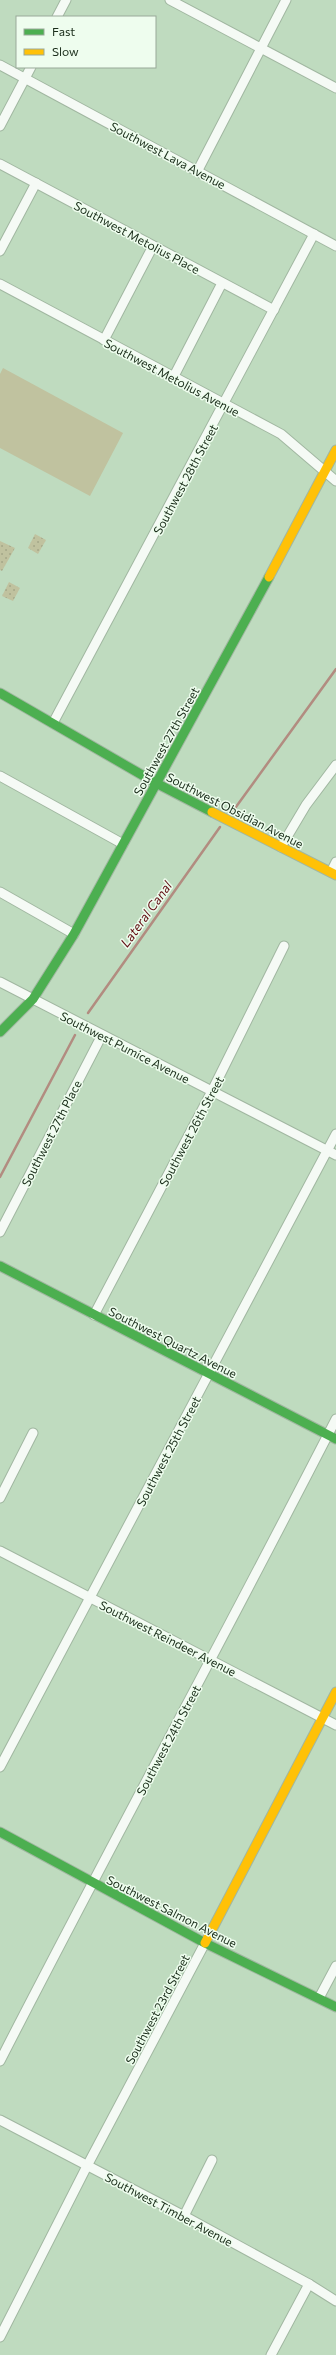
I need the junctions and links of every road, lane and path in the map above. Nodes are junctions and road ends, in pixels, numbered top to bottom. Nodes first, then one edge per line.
1 (66, 0) edge
2 (170, 0) edge
3 (286, 0) edge
4 (58, 16) edge
5 (262, 49) junction
6 (0, 65) edge
7 (30, 68) edge
8 (25, 78) junction
9 (336, 88) edge
10 (0, 126) edge
11 (0, 164) edge
12 (198, 170) junction
13 (36, 183) junction
14 (314, 234) junction
15 (154, 246) junction
16 (336, 246) edge
17 (0, 251) edge
18 (222, 283) junction
19 (0, 284) edge
20 (274, 310) junction
21 (104, 340) junction
22 (173, 378) junction
23 (224, 405) junction
24 (336, 450) edge
25 (324, 472) junction
26 (336, 481) edge
27 (0, 693) edge
28 (53, 723) junction
29 (336, 765) edge
30 (0, 776) edge
31 (156, 783) junction
32 (123, 844) junction
33 (282, 847) junction
34 (336, 862) edge
35 (333, 874) edge
36 (0, 892) edge
37 (74, 934) junction
38 (284, 946) dead end
39 (0, 982) edge
40 (33, 999) junction
41 (0, 1032) edge
42 (102, 1035) junction
43 (212, 1091) junction
44 (336, 1134) edge
45 (327, 1151) junction
46 (336, 1155) edge
47 (0, 1232) edge
48 (0, 1266) edge
49 (94, 1315) junction
50 (209, 1374) junction
51 (336, 1419) edge
52 (33, 1433) dead end
53 (332, 1437) edge
54 (0, 1498) edge
55 (0, 1551) edge
56 (91, 1599) junction
57 (212, 1659) junction
58 (336, 1692) edge
59 (322, 1718) junction
60 (336, 1725) edge
61 (0, 1767) edge
62 (0, 1832) edge
63 (91, 1883) junction
64 (205, 1943) junction
65 (336, 1966) edge
66 (319, 1998) junction
67 (336, 2007) edge
68 (0, 2061) edge
69 (0, 2120) edge
70 (212, 2160) dead end
71 (87, 2166) junction
72 (184, 2216) junction
73 (309, 2284) junction
74 (336, 2301) edge
75 (0, 2337) edge
76 (271, 2355) edge

1 - 4 street
2 - 5 street
3 - 5 street
5 - 9 street
5 - 12 street
6 - 8 street, Southwest Lava Avenue
7 - 8 street
8 - 10 street
8 - 12 street, Southwest Lava Avenue
11 - 13 street, Southwest Metolius Place
12 - 14 street, Southwest Lava Avenue
13 - 15 street, Southwest Metolius Place
13 - 17 street
14 - 16 street, Southwest Lava Avenue
14 - 20 street, Southwest 28th Street
15 - 18 street, Southwest Metolius Place
15 - 21 street
18 - 20 street, Southwest Metolius Place
18 - 22 street
19 - 21 street, Southwest Metolius Avenue
20 - 23 street, Southwest 28th Street
21 - 22 street, Southwest Metolius Avenue
22 - 23 street, Southwest Metolius Avenue
23 - 25 street, Southwest Metolius Avenue
23 - 28 street, Southwest 28th Street
24 - 25 main road, Southwest 27th Street
25 - 26 street, Southwest Metolius Avenue
25 - 31 main road, Southwest 27th Street
27 - 28 main road, Southwest Obsidian Avenue
28 - 31 main road, Southwest Obsidian Avenue
29 - 33 street
30 - 32 street
31 - 32 main road, Southwest 27th Street
31 - 33 main road, Southwest Obsidian Avenue
32 - 37 main road, Southwest 27th Street
33 - 35 main road, Southwest Obsidian Avenue
34 - 35 street
36 - 37 street
37 - 40 main road, Southwest 27th Street
38 - 43 street, Southwest 26th Street
39 - 40 street, Southwest Pumice Avenue
40 - 41 main road, Southwest 27th Street
40 - 42 street, Southwest Pumice Avenue
42 - 43 street, Southwest Pumice Avenue
42 - 47 street, Southwest 27th Place
43 - 45 street, Southwest Pumice Avenue
43 - 49 street, Southwest 26th Street
44 - 45 street, Southwest 25th Street
45 - 46 street, Southwest Pumice Avenue
45 - 50 street, Southwest 25th Street
48 - 49 main road, Southwest Quartz Avenue
49 - 50 main road, Southwest Quartz Avenue
50 - 53 main road, Southwest Quartz Avenue
50 - 56 street, Southwest 25th Street
51 - 53 street, Southwest 24th Street
52 - 54 street
53 - 57 street, Southwest 24th Street
55 - 56 street, Southwest Reindeer Avenue
56 - 57 street, Southwest Reindeer Avenue
56 - 61 street, Southwest 25th Street
57 - 59 street, Southwest Reindeer Avenue
57 - 63 street, Southwest 24th Street
58 - 59 main road, Southwest 23rd Street
59 - 60 street, Southwest Reindeer Avenue
59 - 64 main road, Southwest 23rd Street
62 - 63 main road, Southwest Salmon Avenue
63 - 64 main road, Southwest Salmon Avenue
63 - 68 street, Southwest 24th Street
64 - 66 main road, Southwest Salmon Avenue
64 - 71 street, Southwest 23rd Street
65 - 66 street
66 - 67 main road, Southwest Salmon Avenue
69 - 71 street, Southwest Timber Avenue
70 - 72 street
71 - 72 street, Southwest Timber Avenue
71 - 75 street, Southwest 23rd Street
72 - 73 street, Southwest Timber Avenue
73 - 74 street, Southwest Timber Avenue
73 - 76 street

